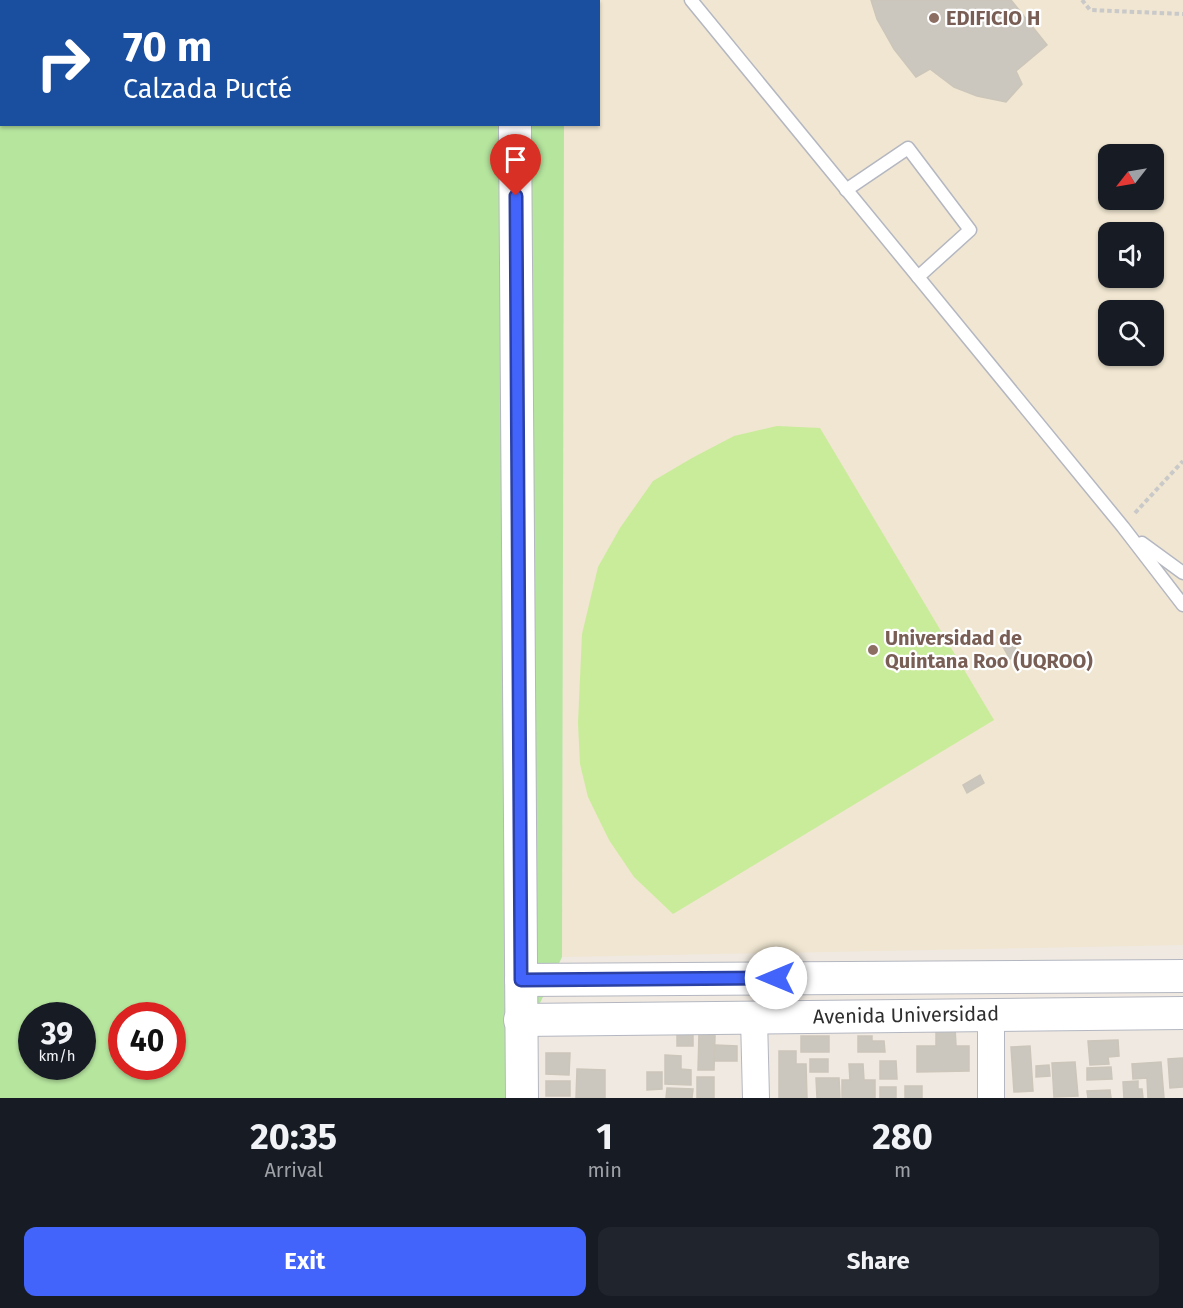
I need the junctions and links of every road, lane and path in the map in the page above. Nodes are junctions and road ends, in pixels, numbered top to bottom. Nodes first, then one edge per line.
1 (691, 0) edge
2 (1082, 0) edge
3 (1183, 14) edge
4 (515, 126) edge
5 (846, 190) junction
6 (918, 277) junction
7 (1183, 461) edge
8 (1123, 527) junction
9 (1183, 573) edge
10 (1183, 605) edge
11 (1183, 956) edge
12 (1148, 976) junction
13 (1183, 976) edge
14 (521, 980) junction
15 (1183, 1013) edge
16 (991, 1014) junction
17 (754, 1018) junction
18 (520, 1020) junction
19 (522, 1098) edge
20 (756, 1098) edge
21 (991, 1098) edge

1 - 5 lane
2 - 3 path
4 - 14 street
5 - 6 lane
5 - 6 lane
6 - 8 lane
7 - 8 path
8 - 9 lane
8 - 10 lane
11 - 12 street
12 - 13 street, Avenida Universidad
12 - 14 street, Avenida Universidad
14 - 18 street
15 - 16 street, Avenida Universidad
16 - 17 street, Avenida Universidad
16 - 21 street
17 - 18 street, Avenida Universidad
17 - 20 street
18 - 19 street

